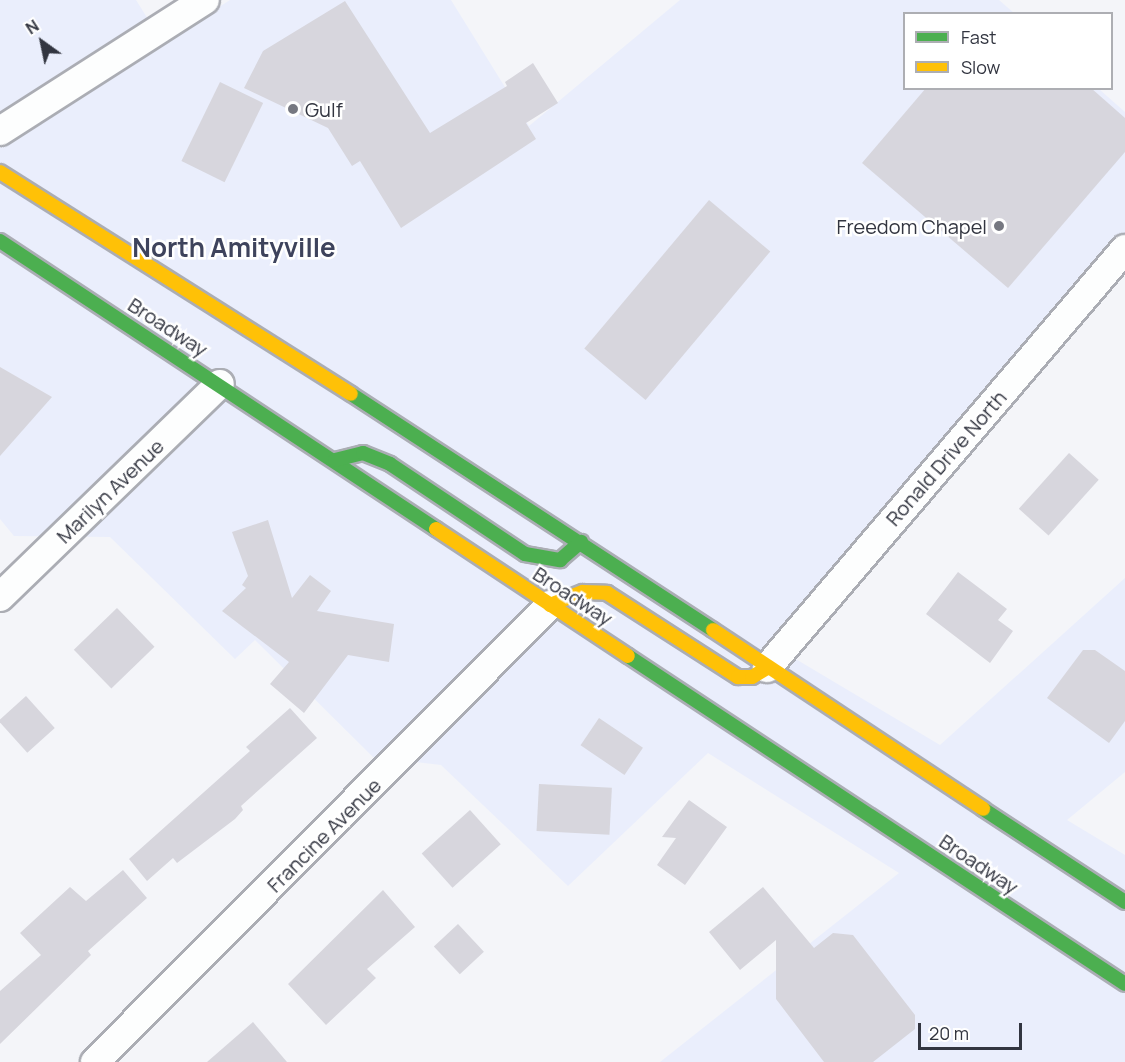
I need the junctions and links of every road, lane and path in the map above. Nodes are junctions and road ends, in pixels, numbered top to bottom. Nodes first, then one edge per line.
1 (205, 0) edge
2 (0, 131) edge
3 (0, 172) edge
4 (0, 241) edge
5 (1125, 249) edge
6 (220, 384) junction
7 (335, 460) junction
8 (581, 542) junction
9 (0, 597) edge
10 (550, 605) junction
11 (767, 668) junction
12 (1125, 902) edge
13 (1125, 984) edge
14 (95, 1062) edge

1 - 2 street
3 - 8 main road
4 - 6 main road, Broadway
5 - 11 street, Ronald Drive North
6 - 7 main road, Broadway
6 - 9 street, Marilyn Avenue
7 - 8 main road
7 - 10 main road, Broadway
8 - 11 main road
10 - 11 main road
10 - 13 main road, Broadway
10 - 14 street, Francine Avenue
11 - 12 main road

